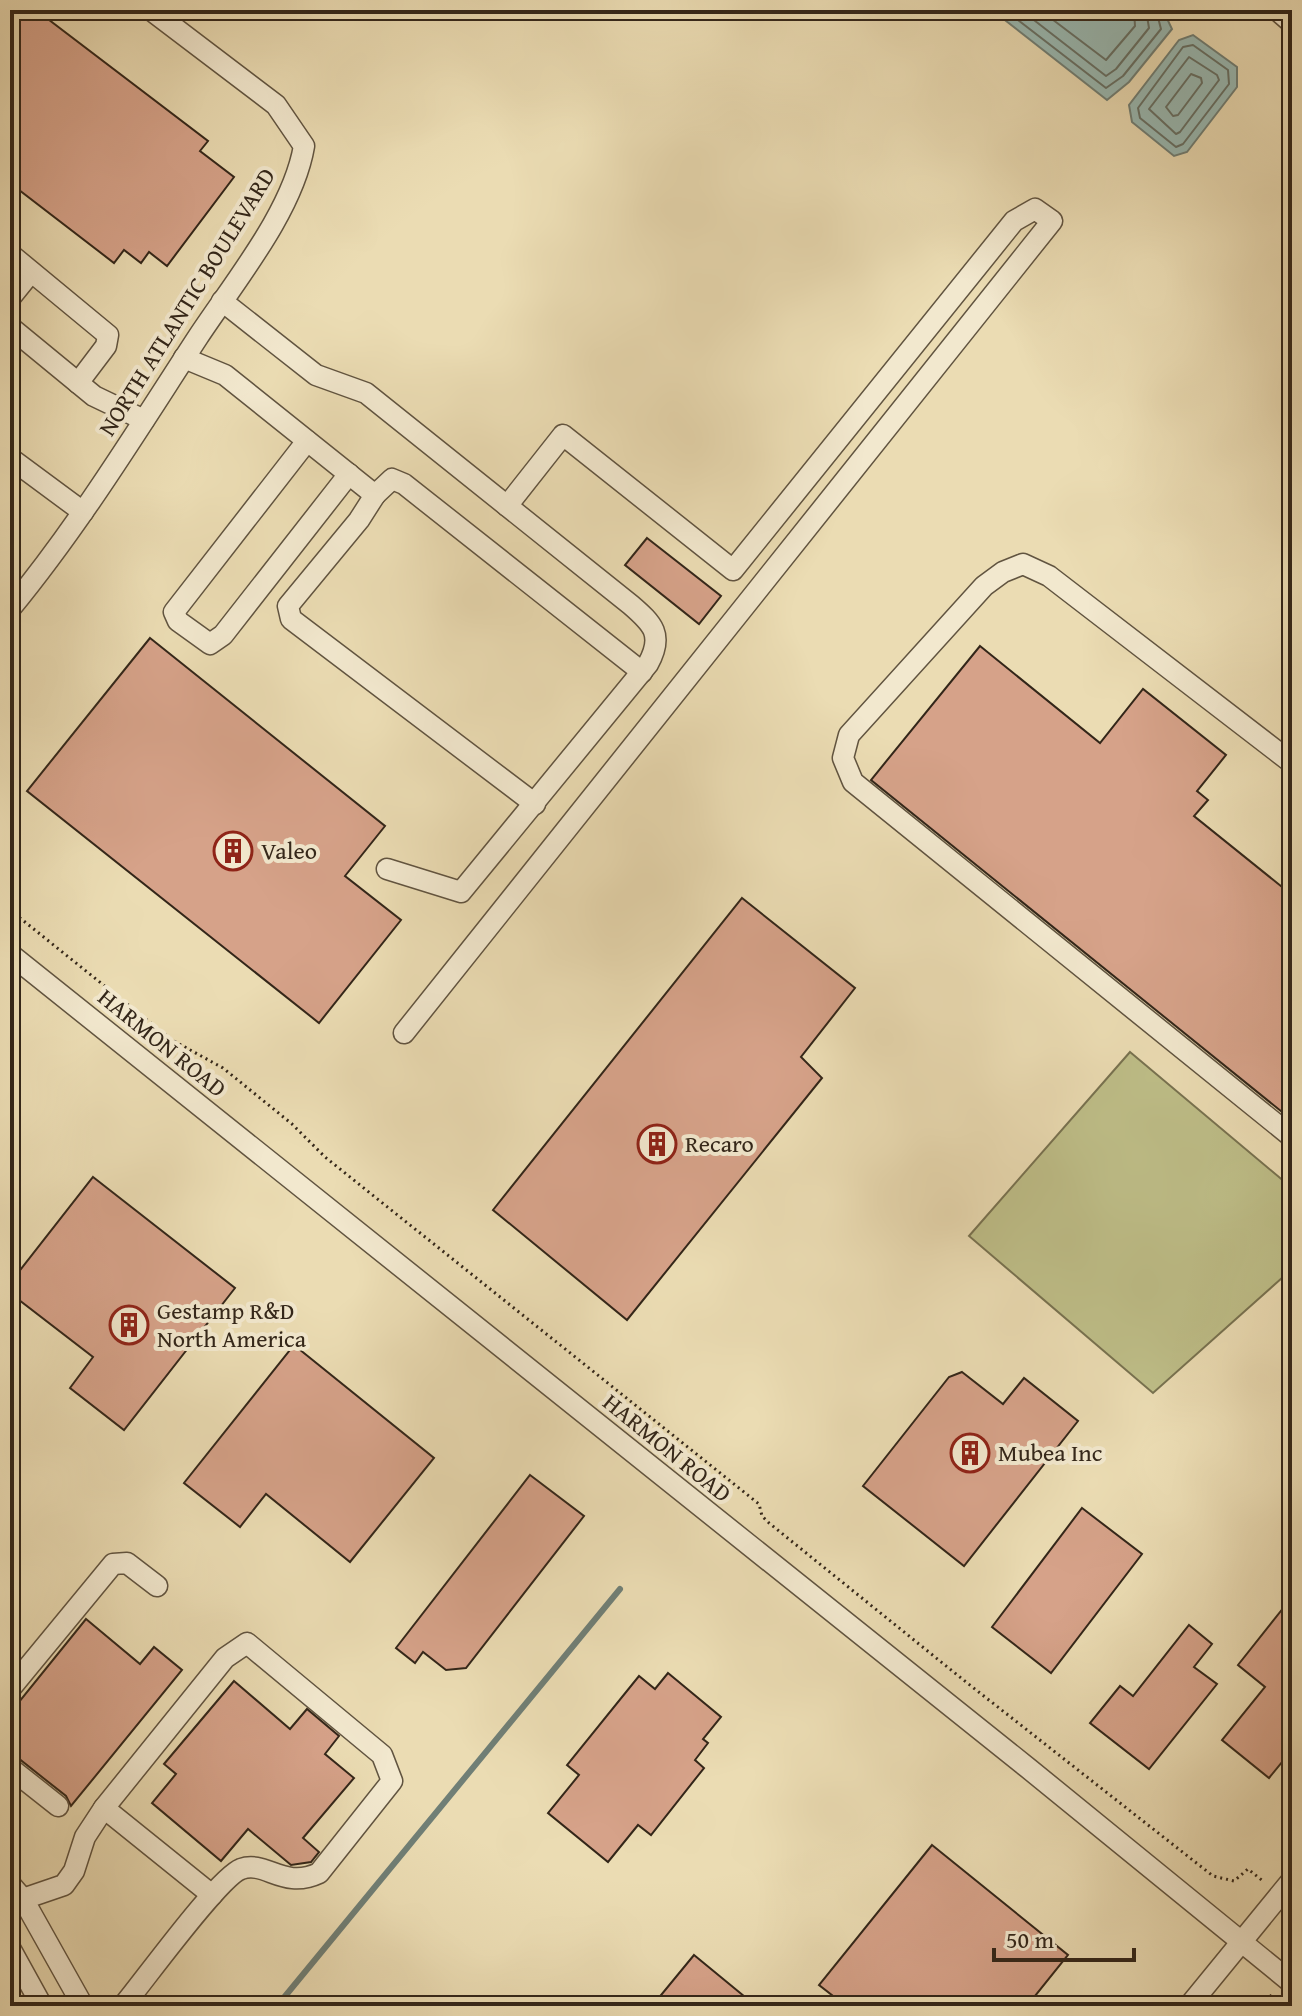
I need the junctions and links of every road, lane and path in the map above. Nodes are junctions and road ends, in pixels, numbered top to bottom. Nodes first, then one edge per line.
1 (151, 10) edge
2 (1277, 10) edge
3 (1292, 23) edge
4 (10, 254) edge
5 (31, 272) junction
6 (10, 298) edge
7 (222, 301) junction
8 (10, 327) edge
9 (184, 358) junction
10 (78, 383) junction
11 (144, 420) junction
12 (307, 441) junction
13 (11, 461) edge
14 (349, 474) junction
15 (375, 495) junction
16 (507, 506) junction
17 (83, 512) junction
18 (10, 609) edge
19 (642, 672) junction
20 (1292, 763) edge
21 (535, 804) junction
22 (387, 869) dead end
23 (10, 910) edge
24 (10, 954) edge
25 (404, 1033) dead end
26 (1292, 1137) edge
27 (157, 1586) dead end
28 (10, 1689) edge
29 (10, 1768) edge
30 (58, 1806) dead end
31 (104, 1808) junction
32 (1292, 1880) edge
33 (1267, 1884) dead end
34 (16, 1892) edge
35 (212, 1895) junction
36 (1241, 1942) junction
37 (10, 1948) edge
38 (1292, 1983) edge
39 (1269, 1998) dead end
40 (42, 2006) edge
41 (83, 2006) edge
42 (123, 2006) edge
43 (1189, 2006) edge
44 (1263, 2006) edge

1 - 7 street, NORTH ATLANTIC BOULEVARD
2 - 3 street
4 - 5 street
5 - 6 street
5 - 10 street
7 - 9 street, NORTH ATLANTIC BOULEVARD
7 - 16 street
8 - 10 street
9 - 11 street, NORTH ATLANTIC BOULEVARD
9 - 12 street
10 - 11 street
11 - 17 street, NORTH ATLANTIC BOULEVARD
12 - 14 street
12 - 14 street
13 - 17 street
14 - 15 street
15 - 19 street
15 - 21 street
16 - 19 street
16 - 25 street
17 - 18 street, NORTH ATLANTIC BOULEVARD
19 - 21 street
20 - 26 street
21 - 22 street
23 - 33 path
24 - 36 street, HARMON ROAD
27 - 28 street
29 - 30 street
31 - 34 street
31 - 35 street
31 - 35 street
32 - 36 street
34 - 41 street
35 - 42 street
36 - 38 street, HARMON ROAD
36 - 43 street
37 - 40 street
39 - 44 path

